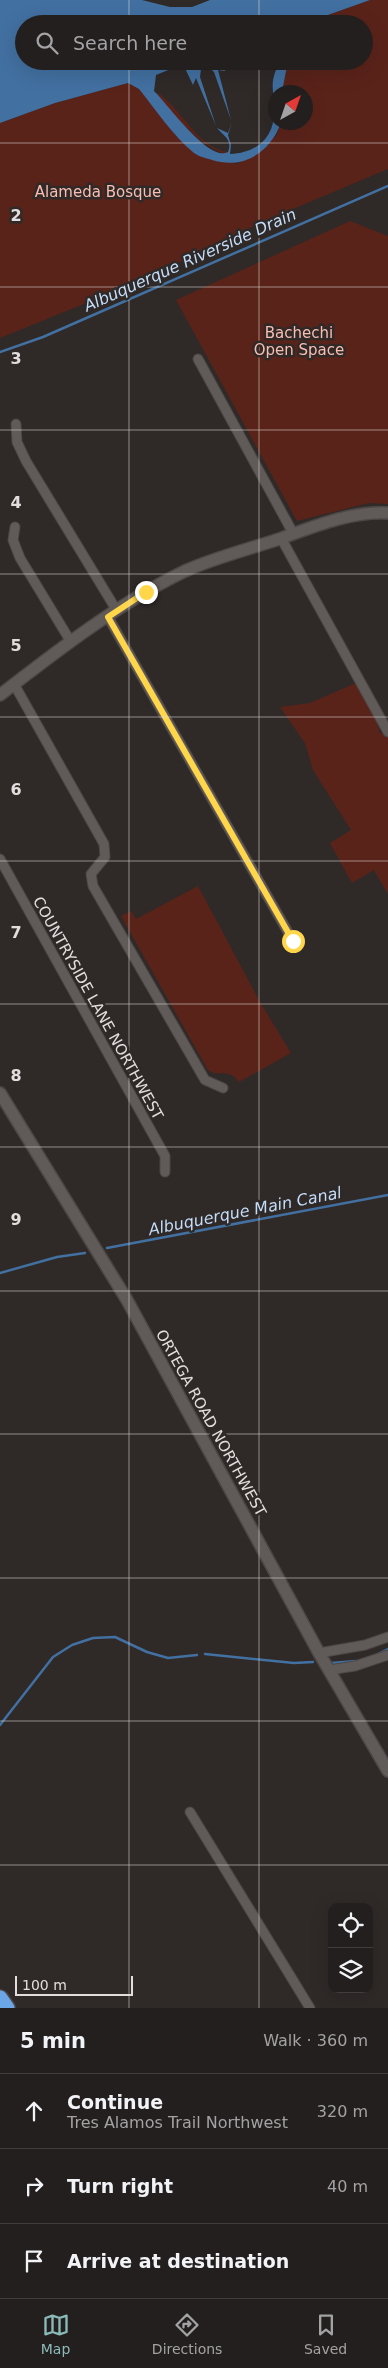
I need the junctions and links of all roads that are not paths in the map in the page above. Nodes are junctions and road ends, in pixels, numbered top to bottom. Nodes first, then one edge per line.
1 (198, 359) dead end
2 (16, 424) dead end
3 (388, 513) edge
4 (15, 527) dead end
5 (293, 533) junction
6 (281, 538) junction
7 (112, 614) junction
8 (71, 642) junction
9 (14, 684) junction
10 (0, 695) edge
11 (388, 732) edge
12 (0, 859) edge
13 (293, 941) dead end
14 (223, 1088) dead end
15 (0, 1093) edge
16 (165, 1172) dead end
17 (388, 1637) edge
18 (319, 1653) junction
19 (388, 1655) edge
20 (329, 1670) junction
21 (388, 1771) edge
22 (190, 1812) dead end
23 (0, 1998) edge
24 (7, 2008) edge
25 (310, 2008) edge

1 - 5 street
2 - 7 street
3 - 5 street
4 - 8 street
5 - 6 street
6 - 7 street
6 - 11 street
7 - 8 street
7 - 13 street
8 - 9 street
9 - 10 street
9 - 14 street
12 - 16 street, COUNTRYSIDE LANE NORTHWEST
15 - 18 street, ORTEGA ROAD NORTHWEST
17 - 18 street
18 - 20 street, ORTEGA ROAD NORTHWEST
19 - 20 street
20 - 21 street, ORTEGA ROAD NORTHWEST
22 - 25 street
23 - 24 highway

